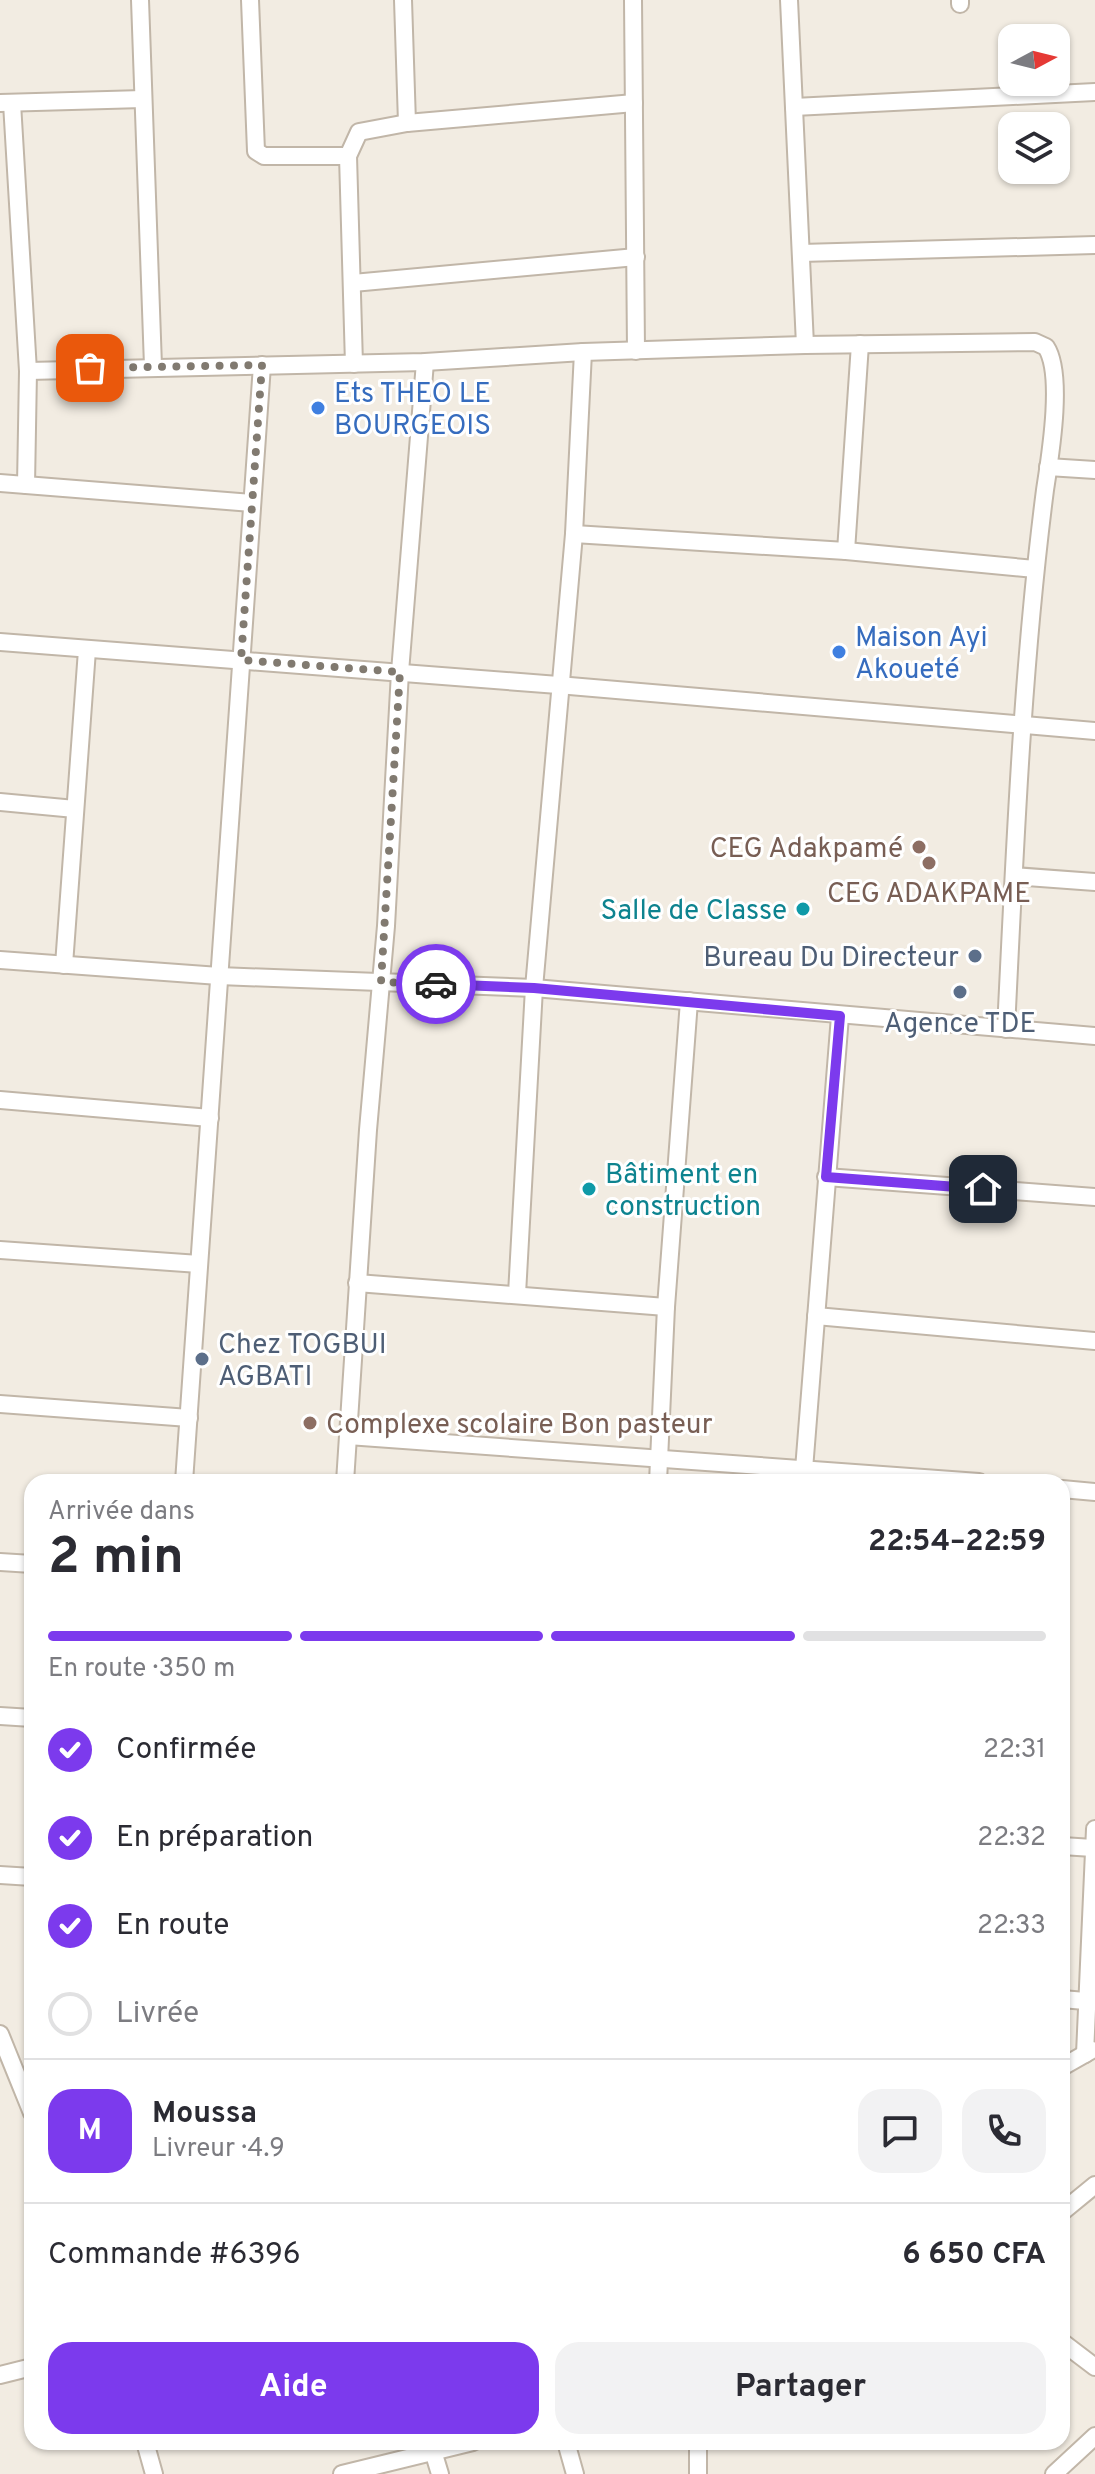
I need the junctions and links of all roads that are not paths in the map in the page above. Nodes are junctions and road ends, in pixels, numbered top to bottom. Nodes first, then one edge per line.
1 (140, 0) edge
2 (250, 0) edge
3 (403, 0) edge
4 (633, 0) edge
5 (789, 0) edge
6 (1095, 92) edge
7 (143, 99) junction
8 (6, 103) edge
9 (634, 103) junction
10 (794, 107) junction
11 (407, 123) junction
12 (348, 156) junction
13 (1095, 245) edge
14 (801, 253) junction
15 (636, 257) junction
16 (353, 283) junction
17 (860, 344) junction
18 (805, 345) junction
19 (636, 351) junction
20 (583, 352) junction
21 (425, 362) junction
22 (354, 364) junction
23 (262, 365) junction
24 (153, 366) junction
25 (28, 371) junction
26 (1048, 467) junction
27 (1095, 470) edge
28 (0, 483) edge
29 (26, 485) junction
30 (252, 503) junction
31 (574, 534) junction
32 (846, 551) junction
33 (1035, 569) junction
34 (0, 642) edge
35 (87, 650) junction
36 (241, 660) junction
37 (400, 672) junction
38 (558, 685) junction
39 (1025, 726) junction
40 (1095, 731) edge
41 (0, 802) edge
42 (75, 809) junction
43 (1014, 876) junction
44 (1095, 882) edge
45 (0, 960) edge
46 (64, 965) junction
47 (219, 976) junction
48 (381, 982) junction
49 (534, 988) junction
50 (689, 1001) junction
51 (840, 1016) junction
52 (1006, 1029) junction
53 (1095, 1036) edge
54 (0, 1100) edge
55 (210, 1118) junction
56 (826, 1177) junction
57 (1095, 1197) edge
58 (0, 1250) edge
59 (199, 1264) junction
60 (357, 1283) junction
61 (517, 1294) junction
62 (666, 1307) junction
63 (816, 1316) junction
64 (1095, 1341) edge
65 (0, 1404) edge
66 (189, 1418) junction
67 (348, 1436) junction
68 (660, 1461) junction
69 (185, 1474) edge
70 (346, 1474) edge
71 (659, 1474) edge
72 (794, 1474) edge
73 (804, 1474) edge
74 (1070, 1490) edge
75 (1095, 1492) edge
76 (0, 1562) edge
77 (24, 1564) edge
78 (0, 1716) edge
79 (24, 1718) edge
80 (1095, 1829) edge
81 (1070, 1847) edge
82 (1093, 1848) edge
83 (0, 1875) edge
84 (24, 1876) edge
85 (1070, 2000) edge
86 (1085, 2001) junction
87 (0, 2034) edge
88 (1090, 2051) edge
89 (1070, 2062) edge
90 (24, 2093) edge
91 (1095, 2185) edge
92 (1070, 2205) edge
93 (1070, 2348) edge
94 (1095, 2367) edge
95 (24, 2369) edge
96 (0, 2375) edge
97 (1095, 2436) edge
98 (147, 2450) edge
99 (437, 2450) edge
100 (568, 2450) edge
101 (698, 2450) edge
102 (433, 2451) junction
103 (154, 2474) edge
104 (342, 2474) edge
105 (440, 2474) edge
106 (575, 2474) edge
107 (698, 2474) edge
108 (706, 2474) edge
109 (1054, 2474) edge

1 - 7 street
2 - 12 street
3 - 11 street
4 - 9 street
5 - 10 street
6 - 10 street
7 - 8 street
7 - 24 street
8 - 25 street
9 - 11 street
9 - 15 street
10 - 14 street
11 - 12 street
12 - 16 street
13 - 14 street
14 - 18 street
15 - 16 street
15 - 19 street
16 - 22 street
17 - 18 street
17 - 26 street
17 - 32 street
18 - 19 street
19 - 20 street
20 - 21 street
20 - 31 street
21 - 22 street
21 - 37 street
22 - 23 street
23 - 24 street
23 - 30 street
24 - 25 street
25 - 29 street
26 - 27 street
26 - 33 street
28 - 29 street
29 - 30 street
30 - 36 street
31 - 32 street
31 - 38 street
32 - 33 street
33 - 39 street
34 - 35 street
35 - 36 street
35 - 42 street
36 - 37 street
36 - 47 street
37 - 38 street
37 - 48 street
38 - 39 street
38 - 49 street
39 - 40 street
39 - 43 street
41 - 42 street
42 - 46 street
43 - 44 street
43 - 52 street
45 - 46 street
46 - 47 street
47 - 48 street
47 - 55 street
48 - 49 street
48 - 60 street
49 - 50 street
49 - 61 street
50 - 51 street
50 - 62 street
51 - 52 street
51 - 56 street
52 - 53 street
54 - 55 street
55 - 59 street
56 - 57 street
56 - 63 street
58 - 59 street
59 - 66 street
60 - 61 street
60 - 67 street
61 - 62 street
62 - 68 street
63 - 64 street
63 - 73 street
65 - 66 street
66 - 69 street
67 - 68 street
67 - 70 street
68 - 71 street
68 - 72 street
74 - 75 street
76 - 77 street
78 - 79 street
80 - 82 street
81 - 82 street
82 - 86 street
83 - 84 street
85 - 86 street
86 - 88 street
87 - 90 street
88 - 89 street
91 - 92 street
93 - 94 street
95 - 96 street
97 - 109 street
98 - 103 street
99 - 102 street
100 - 106 street
101 - 107 street
102 - 104 street
102 - 105 street
107 - 108 street

